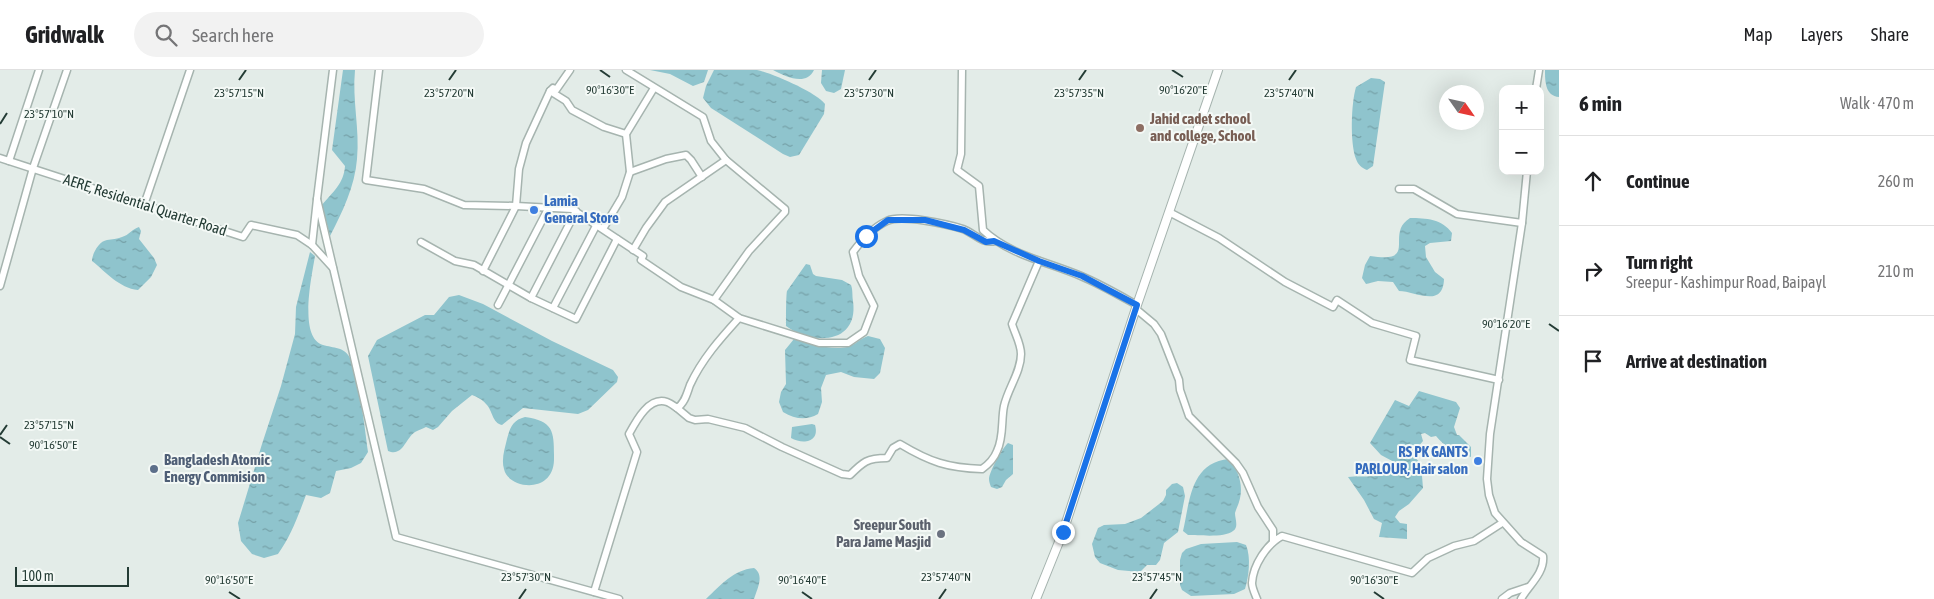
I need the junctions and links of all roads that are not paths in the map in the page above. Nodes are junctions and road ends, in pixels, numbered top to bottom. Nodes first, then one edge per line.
1 (39, 70) edge
2 (67, 70) edge
3 (190, 70) edge
4 (333, 70) edge
5 (379, 70) edge
6 (570, 70) edge
7 (626, 70) edge
8 (962, 70) edge
9 (1218, 70) edge
10 (1539, 70) edge
11 (1537, 85) edge
12 (654, 88) junction
13 (550, 91) junction
14 (626, 134) junction
15 (0, 158) edge
16 (726, 160) junction
17 (9, 161) junction
18 (33, 168) junction
19 (630, 172) junction
20 (1527, 175) edge
21 (702, 177) junction
22 (1400, 188) dead end
23 (317, 199) junction
24 (144, 205) junction
25 (516, 206) junction
26 (549, 207) junction
27 (576, 211) junction
28 (1169, 212) junction
29 (1522, 223) junction
30 (600, 226) junction
31 (617, 239) junction
32 (994, 241) junction
33 (421, 242) dead end
34 (312, 245) junction
35 (633, 250) junction
36 (1039, 261) junction
37 (334, 269) junction
38 (483, 270) junction
39 (0, 286) edge
40 (508, 286) junction
41 (531, 298) junction
42 (714, 300) junction
43 (498, 304) dead end
44 (1136, 307) junction
45 (553, 308) junction
46 (739, 318) junction
47 (1499, 380) junction
48 (677, 408) junction
49 (1502, 522) junction
50 (1273, 541) junction
51 (1528, 587) junction
52 (594, 592) junction
53 (619, 599) edge
54 (1036, 599) edge
55 (1257, 599) edge
56 (1502, 599) edge
57 (1521, 599) edge

1 - 17 street
2 - 18 street
3 - 24 street
4 - 23 street
5 - 25 street
6 - 13 street
7 - 12 street
8 - 32 street
9 - 28 street
10 - 11 street
12 - 14 street
12 - 16 street
13 - 14 street
13 - 25 street
14 - 19 street
15 - 17 street, AERE, Residential Quarter Road
16 - 21 street
16 - 42 street
17 - 18 street, AERE, Residential Quarter Road
18 - 24 street, AERE, Residential Quarter Road
18 - 39 street
19 - 21 street
19 - 30 street
20 - 29 street
21 - 35 street
22 - 29 street
23 - 34 street
23 - 37 street, AERE, Residential Quarter Road
24 - 34 street, AERE, Residential Quarter Road
25 - 26 street
25 - 38 street
26 - 27 street
26 - 40 street
27 - 30 street
27 - 41 street
28 - 44 street
28 - 47 street
29 - 47 street
30 - 31 street
30 - 45 street
31 - 35 street
31 - 45 street
32 - 36 street
32 - 46 street
33 - 38 street
34 - 37 street, AERE, Residential Quarter Road
35 - 42 street
36 - 44 street
36 - 48 street
37 - 52 street, AERE, Residential Quarter Road
38 - 40 street
40 - 41 street
40 - 43 street
41 - 45 street
42 - 46 street
44 - 50 street
44 - 54 street
46 - 48 street
47 - 49 street
48 - 52 street
49 - 50 street
49 - 51 street
50 - 55 street
51 - 56 street
51 - 57 street
52 - 53 street

